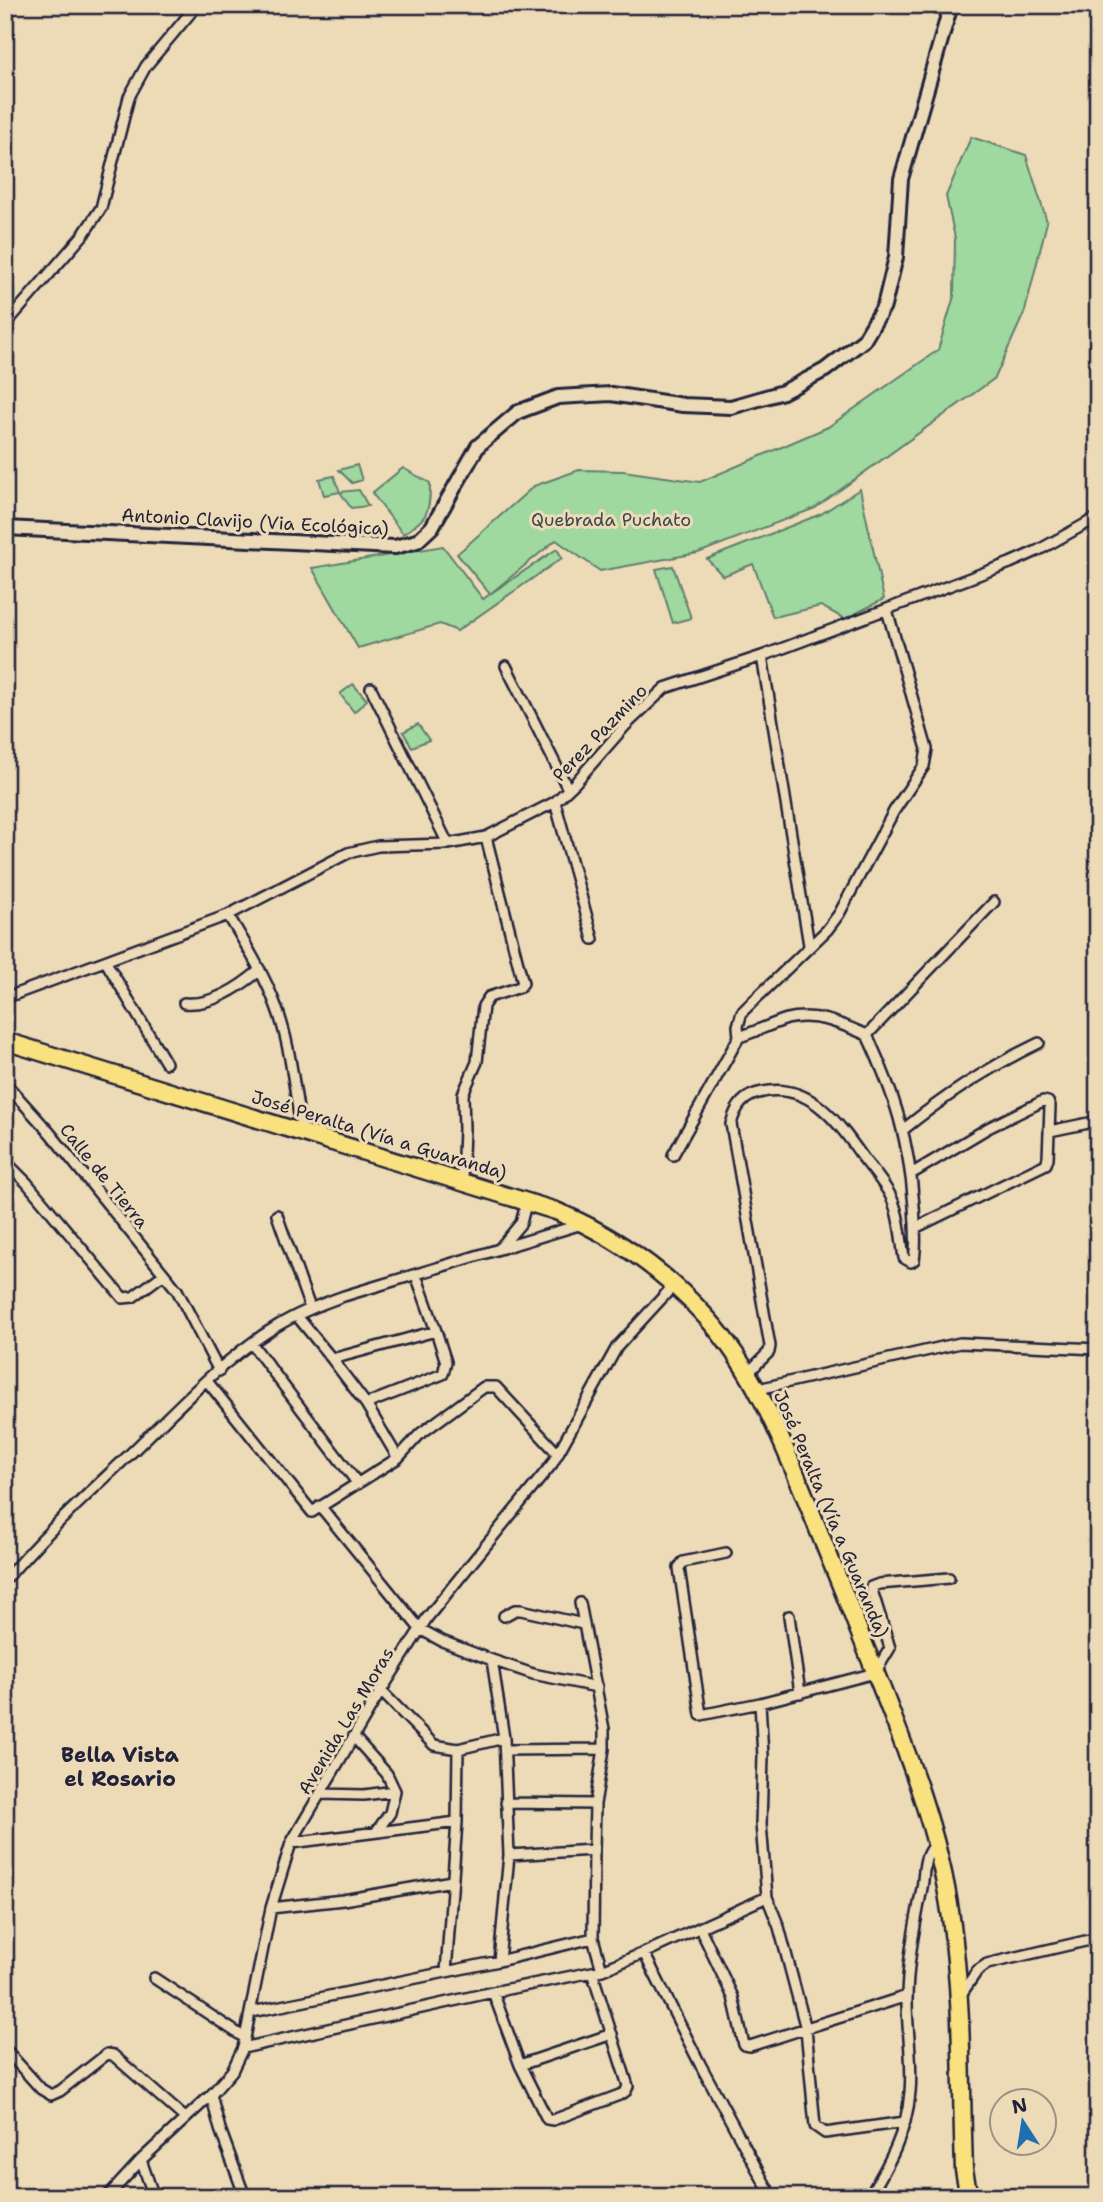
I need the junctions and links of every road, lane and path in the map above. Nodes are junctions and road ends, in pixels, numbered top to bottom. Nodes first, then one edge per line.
1 (197, 5) edge
2 (951, 5) edge
3 (5, 326) edge
4 (1098, 517) edge
5 (5, 528) edge
6 (887, 610) junction
7 (762, 656) junction
8 (506, 666) dead end
9 (370, 688) dead end
10 (568, 789) junction
11 (555, 802) junction
12 (486, 837) junction
13 (449, 844) junction
14 (994, 902) dead end
15 (228, 915) junction
16 (593, 939) dead end
17 (809, 945) junction
18 (106, 961) junction
19 (260, 970) junction
20 (5, 998) edge
21 (184, 1003) dead end
22 (867, 1035) junction
23 (739, 1037) junction
24 (5, 1041) edge
25 (1038, 1043) dead end
26 (166, 1063) dead end
27 (5, 1083) edge
28 (1098, 1121) edge
29 (904, 1129) junction
30 (1050, 1131) junction
31 (302, 1132) junction
32 (673, 1155) dead end
33 (5, 1161) edge
34 (911, 1174) junction
35 (462, 1182) junction
36 (527, 1200) junction
37 (277, 1215) dead end
38 (585, 1223) junction
39 (915, 1228) junction
40 (500, 1248) junction
41 (163, 1274) junction
42 (416, 1275) junction
43 (674, 1285) junction
44 (310, 1308) junction
45 (297, 1316) junction
46 (436, 1331) junction
47 (252, 1343) junction
48 (1098, 1349) edge
49 (332, 1359) junction
50 (219, 1371) junction
51 (748, 1373) junction
52 (207, 1381) junction
53 (758, 1389) junction
54 (366, 1404) junction
55 (558, 1454) junction
56 (398, 1458) junction
57 (358, 1485) junction
58 (320, 1506) junction
59 (726, 1553) dead end
60 (948, 1578) dead end
61 (5, 1580) edge
62 (580, 1603) dead end
63 (504, 1616) dead end
64 (789, 1616) dead end
65 (583, 1624) junction
66 (420, 1629) junction
67 (492, 1660) junction
68 (875, 1673) junction
69 (597, 1687) junction
70 (381, 1691) junction
71 (800, 1693) junction
72 (760, 1703) junction
73 (354, 1737) junction
74 (504, 1738) junction
75 (458, 1749) junction
76 (604, 1749) junction
77 (505, 1750) junction
78 (395, 1791) junction
79 (320, 1794) junction
80 (506, 1803) junction
81 (595, 1804) junction
82 (457, 1822) junction
83 (376, 1832) junction
84 (291, 1843) junction
85 (935, 1843) junction
86 (594, 1850) junction
87 (509, 1855) junction
88 (452, 1881) junction
89 (767, 1898) junction
90 (271, 1908) junction
91 (700, 1928) junction
92 (593, 1938) junction
93 (1098, 1938) edge
94 (644, 1953) junction
95 (499, 1961) junction
96 (596, 1971) junction
97 (446, 1972) junction
98 (154, 1978) dead end
99 (493, 1992) junction
100 (907, 1996) junction
101 (958, 1998) junction
102 (252, 2012) junction
103 (806, 2029) junction
104 (612, 2034) junction
105 (244, 2043) junction
106 (5, 2049) edge
107 (520, 2065) junction
108 (211, 2095) junction
109 (185, 2118) junction
110 (905, 2122) junction
111 (141, 2160) junction
112 (107, 2197) edge
113 (154, 2197) edge
114 (245, 2197) edge
115 (772, 2197) edge
116 (869, 2197) edge
117 (969, 2197) edge

1 - 3 street
2 - 5 main road, Antonio Clavijo (Via Ecológica)
4 - 6 street, Perez Pazmino
6 - 7 street, Perez Pazmino
6 - 17 street
7 - 10 street, Perez Pazmino
7 - 17 street
8 - 10 street
9 - 13 street
10 - 11 street, Perez Pazmino
11 - 12 street, Perez Pazmino
11 - 16 street
12 - 13 street, Perez Pazmino
12 - 35 street
13 - 15 street, Perez Pazmino
14 - 22 street
15 - 18 street, Perez Pazmino
15 - 19 street
17 - 23 street
18 - 20 street, Perez Pazmino
18 - 26 street
19 - 21 street
19 - 31 street
22 - 23 street
22 - 29 street
23 - 32 street
24 - 31 highway, José Peralta (Vía a Guaranda)
25 - 29 street
27 - 41 street, Calle de Tierra
28 - 30 street
29 - 34 street
30 - 34 street
30 - 39 street
31 - 35 highway, José Peralta (Vía a Guaranda)
33 - 41 street
34 - 39 street
35 - 36 highway, José Peralta (Vía a Guaranda)
36 - 38 highway, José Peralta (Vía a Guaranda)
36 - 40 street
37 - 44 street
38 - 40 street
38 - 43 highway, José Peralta (Vía a Guaranda)
39 - 51 street
40 - 42 street
41 - 50 street, Calle de Tierra
42 - 44 street
42 - 46 street
43 - 51 highway, José Peralta (Vía a Guaranda)
43 - 55 street, Avenida Las Moras
44 - 45 street
45 - 47 street
45 - 49 street
46 - 49 street
46 - 54 street
47 - 50 street
47 - 57 street
48 - 53 street
49 - 54 street
50 - 52 street
51 - 53 highway, José Peralta (Vía a Guaranda)
52 - 58 street
52 - 61 street
53 - 68 highway, José Peralta (Vía a Guaranda)
54 - 56 street
55 - 56 street
55 - 66 street, Avenida Las Moras
56 - 57 street
57 - 58 street
58 - 66 street
59 - 72 street
60 - 68 street
62 - 65 street
63 - 65 street
64 - 71 street
65 - 69 street
66 - 67 street
66 - 70 street, Avenida Las Moras
67 - 69 street
67 - 74 street
68 - 71 street
68 - 85 highway, José Peralta (Vía a Guaranda)
69 - 76 street
70 - 73 street, Avenida Las Moras
70 - 75 street
71 - 72 street
72 - 89 street
73 - 78 street
73 - 79 street, Avenida Las Moras
74 - 75 street
74 - 77 street
75 - 82 street
76 - 77 street
76 - 81 street
77 - 80 street
78 - 79 street
78 - 83 street
79 - 84 street, Avenida Las Moras
80 - 81 street
80 - 87 street
81 - 86 street
82 - 83 street
82 - 88 street
83 - 84 street
84 - 90 street, Avenida Las Moras
85 - 100 street
85 - 101 highway, José Peralta (Vía a Guaranda)
86 - 87 street
86 - 92 street
87 - 95 street
88 - 90 street
88 - 97 street
89 - 91 street
89 - 103 street
90 - 102 street, Avenida Las Moras
91 - 94 street
91 - 103 street
92 - 95 street
92 - 96 street
93 - 101 street
94 - 96 street
94 - 115 street
95 - 97 street
96 - 99 street
96 - 104 street
97 - 102 street
98 - 105 street
99 - 105 street
99 - 107 street
100 - 103 street
100 - 110 street
101 - 117 highway, José Peralta (Vía a Guaranda)
102 - 105 street, Avenida Las Moras
103 - 110 street
104 - 107 street
104 - 107 street
105 - 108 street, Avenida Las Moras
106 - 109 street
108 - 109 street, Avenida Las Moras
108 - 114 street
109 - 111 street, Avenida Las Moras
110 - 116 street
111 - 112 street, Avenida Las Moras
111 - 113 street

